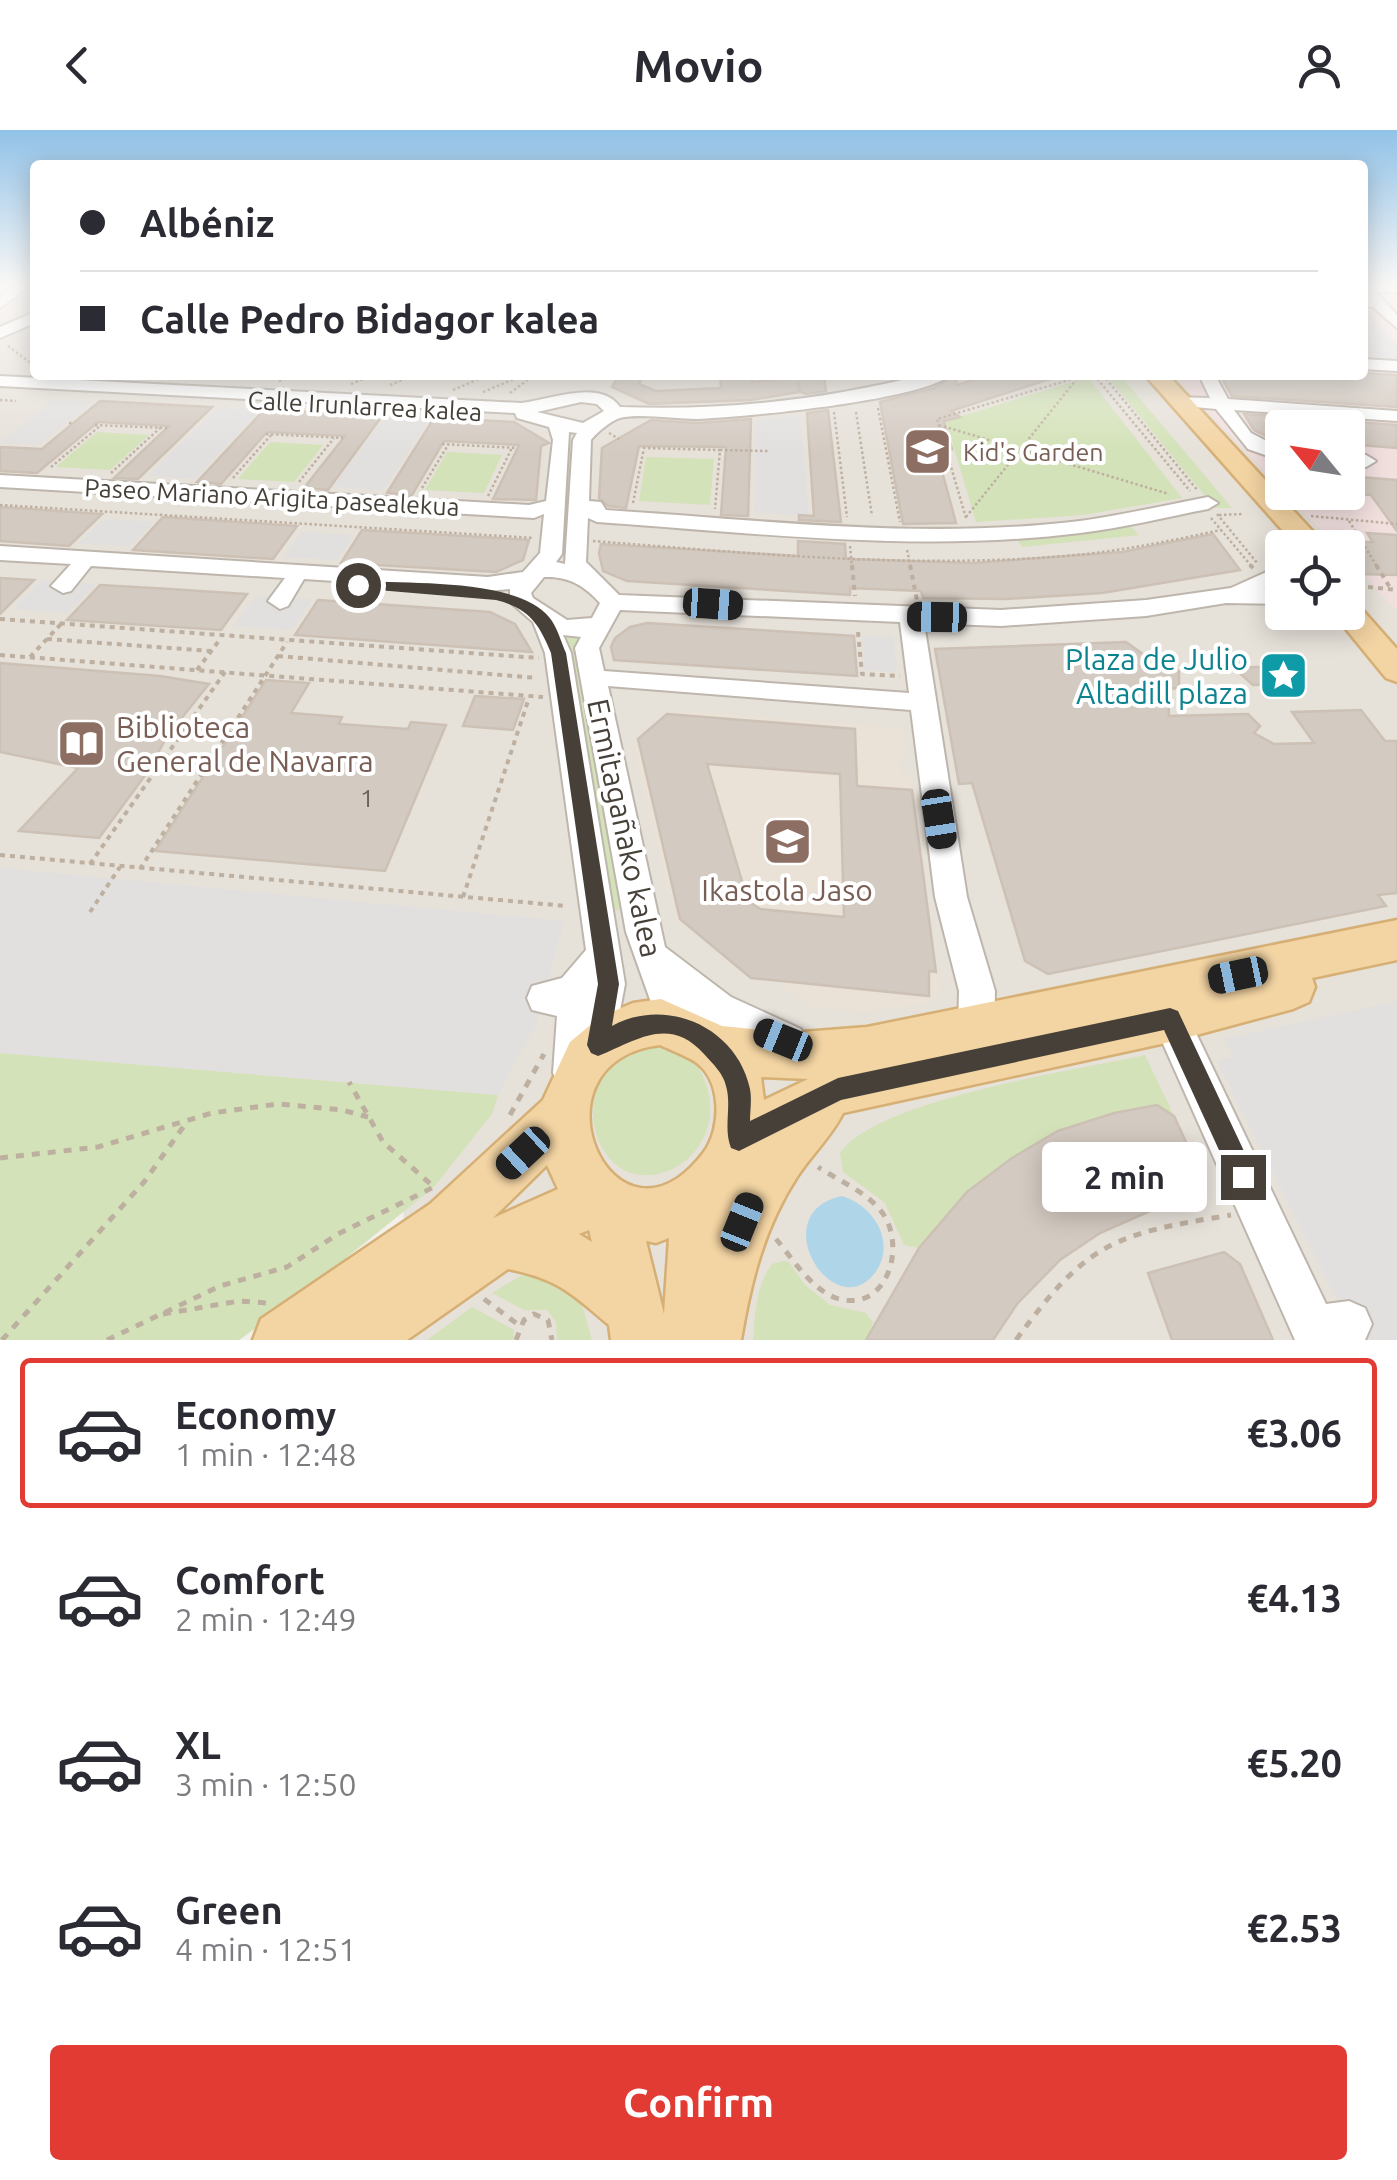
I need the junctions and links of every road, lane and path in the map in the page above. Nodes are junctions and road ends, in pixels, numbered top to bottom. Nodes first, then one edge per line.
1 (4, 341) edge
2 (15, 345) dead end
3 (30, 362) edge
4 (1368, 364) edge
5 (1397, 366) edge
6 (358, 380) edge
7 (402, 380) edge
8 (474, 380) edge
9 (512, 380) edge
10 (527, 380) edge
11 (580, 380) edge
12 (603, 380) edge
13 (833, 380) edge
14 (922, 380) edge
15 (1071, 380) edge
16 (1076, 380) edge
17 (1098, 380) edge
18 (1107, 380) edge
19 (1142, 380) edge
20 (1160, 380) edge
21 (1210, 380) edge
22 (0, 384) edge
23 (84, 386) edge
24 (387, 386) dead end
25 (834, 386) dead end
26 (325, 391) junction
27 (440, 396) dead end
28 (503, 396) dead end
29 (470, 398) dead end
30 (0, 400) edge
31 (877, 400) dead end
32 (16, 401) dead end
33 (1179, 401) junction
34 (1223, 404) junction
35 (854, 405) dead end
36 (607, 406) junction
37 (834, 408) dead end
38 (558, 412) junction
39 (1397, 416) edge
40 (928, 418) dead end
41 (936, 419) junction
42 (938, 425) junction
43 (160, 428) junction
44 (167, 428) dead end
45 (600, 430) junction
46 (269, 434) joint
47 (334, 437) junction
48 (343, 438) dead end
49 (619, 438) dead end
50 (1020, 449) junction
51 (720, 450) junction
52 (1265, 450) edge
53 (768, 452) dead end
54 (0, 481) edge
55 (32, 483) junction
56 (97, 486) junction
57 (220, 493) junction
58 (287, 497) junction
59 (0, 505) edge
60 (412, 505) junction
61 (542, 506) dead end
62 (594, 506) dead end
63 (1209, 507) junction
64 (482, 509) junction
65 (1244, 514) dead end
66 (1301, 516) dead end
67 (631, 518) junction
68 (1348, 520) junction
69 (713, 524) junction
70 (1397, 524) edge
71 (968, 525) junction
72 (1275, 530) edge
73 (1297, 530) edge
74 (848, 531) junction
75 (874, 531) junction
76 (903, 533) junction
77 (538, 538) dead end
78 (106, 542) dead end
79 (0, 553) edge
80 (980, 560) dead end
81 (0, 562) edge
82 (85, 563) junction
83 (1265, 563) edge
84 (1254, 569) dead end
85 (1265, 575) edge
86 (588, 580) junction
87 (62, 586) dead end
88 (1365, 587) edge
89 (1394, 590) edge
90 (532, 593) junction
91 (1265, 594) edge
92 (1365, 595) edge
93 (1226, 596) junction
94 (856, 597) dead end
95 (914, 608) junction
96 (606, 613) junction
97 (0, 619) edge
98 (62, 624) junction
99 (1362, 630) edge
100 (858, 632) dead end
101 (222, 635) junction
102 (1397, 638) edge
103 (47, 639) junction
104 (289, 640) junction
105 (211, 651) junction
106 (0, 655) edge
107 (278, 656) junction
108 (30, 657) junction
109 (539, 658) dead end
110 (197, 670) junction
111 (1397, 670) edge
112 (224, 672) junction
113 (266, 675) junction
114 (541, 678) dead end
115 (611, 678) dead end
116 (904, 689) joint
117 (530, 696) junction
118 (543, 696) dead end
119 (0, 855) edge
120 (90, 864) junction
121 (120, 867) junction
122 (140, 869) junction
123 (462, 897) junction
124 (566, 906) dead end
125 (90, 912) dead end
126 (1397, 940) edge
127 (604, 950) junction
128 (651, 957) junction
129 (1397, 965) edge
130 (556, 998) junction
131 (1170, 1018) junction
132 (976, 1031) junction
133 (702, 1039) junction
134 (598, 1045) junction
135 (826, 1073) junction
136 (348, 1082) dead end
137 (568, 1099) junction
138 (369, 1117) junction
139 (508, 1120) dead end
140 (186, 1122) junction
141 (739, 1140) junction
142 (0, 1158) edge
143 (811, 1162) dead end
144 (706, 1194) junction
145 (604, 1202) junction
146 (1235, 1214) dead end
147 (770, 1232) dead end
148 (502, 1242) junction
149 (480, 1296) dead end
150 (158, 1315) junction
151 (278, 1323) edge
152 (638, 1325) edge
153 (520, 1326) junction
154 (1327, 1330) edge
155 (2, 1340) edge
156 (107, 1340) edge
157 (358, 1340) edge
158 (516, 1340) edge
159 (552, 1340) edge
160 (692, 1340) edge
161 (712, 1340) edge
162 (1016, 1340) edge

1 - 2 path
1 - 3 path
4 - 5 street
6 - 26 path
7 - 24 path
8 - 27 path
9 - 29 path
10 - 28 path
11 - 38 street
12 - 36 street
13 - 25 path
14 - 36 street
15 - 41 path
16 - 50 path
17 - 63 path
18 - 63 path
19 - 72 main road
20 - 33 main road
21 - 34 street
22 - 23 street, Calle Irunlarrea kalea
23 - 26 street, Calle Irunlarrea kalea
23 - 38 street, Calle Irunlarrea kalea
26 - 38 street, Calle Irunlarrea kalea
30 - 32 path
31 - 76 path
33 - 34 street
33 - 73 main road
34 - 39 street
34 - 52 street
35 - 75 path
36 - 38 street
36 - 45 street
37 - 74 path
38 - 45 street
38 - 90 street
40 - 41 path
41 - 42 path
42 - 50 path
42 - 71 path
43 - 44 path
43 - 55 path
43 - 56 path
45 - 49 path
45 - 86 street
46 - 47 path
46 - 57 path
47 - 48 path
47 - 58 path
50 - 63 path
50 - 71 path
51 - 53 path
51 - 67 path
51 - 69 path
54 - 55 street, Paseo Mariano Arigita pasealekua
55 - 56 street, Paseo Mariano Arigita pasealekua
56 - 57 street, Paseo Mariano Arigita pasealekua
57 - 58 street, Paseo Mariano Arigita pasealekua
58 - 60 street, Paseo Mariano Arigita pasealekua
59 - 77 path, Paseo Mariano Arigita pasealekua
60 - 64 street, Paseo Mariano Arigita pasealekua
60 - 64 path
61 - 64 street, Paseo Mariano Arigita pasealekua
62 - 67 street
63 - 65 path
63 - 71 street
63 - 83 path
63 - 84 path
66 - 68 path
67 - 69 street
68 - 70 path
68 - 89 path
69 - 74 street
71 - 76 street
71 - 80 path
74 - 75 street
74 - 94 path
75 - 76 street
76 - 95 path
78 - 82 street
79 - 82 street
81 - 82 street
82 - 87 street
82 - 90 street
85 - 93 street
86 - 90 street
86 - 96 street
88 - 89 path
90 - 96 street
90 - 127 street, Ermitagañako kalea
91 - 93 street
92 - 102 main road
93 - 95 street
95 - 96 street
95 - 132 street
96 - 128 street, Ermitagañako kalea
97 - 98 path
98 - 101 path
98 - 103 path
99 - 111 main road
100 - 116 path
101 - 104 path
101 - 105 path
103 - 105 path
103 - 108 path
104 - 107 path
104 - 109 path
105 - 110 path
106 - 108 path
107 - 113 path
107 - 114 path
108 - 110 path
110 - 112 path
112 - 113 path
112 - 120 path
113 - 117 path
113 - 122 path
115 - 116 street, Ermitagañako kalea
117 - 118 path
117 - 123 path
119 - 120 path
120 - 121 path
121 - 122 path
121 - 125 path
122 - 123 path
123 - 124 path
126 - 132 main road
127 - 130 street
127 - 134 street, Ermitagañako kalea
128 - 133 street, Ermitagañako kalea
128 - 135 street
129 - 131 main road
130 - 137 street
130 - 139 path
131 - 135 main road
131 - 154 street
132 - 135 main road
133 - 134 main road
133 - 135 main road
133 - 141 main road
134 - 137 main road
135 - 141 main road
135 - 161 main road
136 - 138 path
137 - 145 main road
137 - 151 main road
138 - 140 path
138 - 150 path
140 - 142 path
140 - 155 path
141 - 144 main road
143 - 147 path
144 - 145 main road
144 - 160 main road
145 - 148 main road
145 - 152 main road
146 - 162 path
148 - 152 main road
148 - 157 main road
149 - 153 path
150 - 151 path
150 - 156 path
153 - 158 path
153 - 159 path

